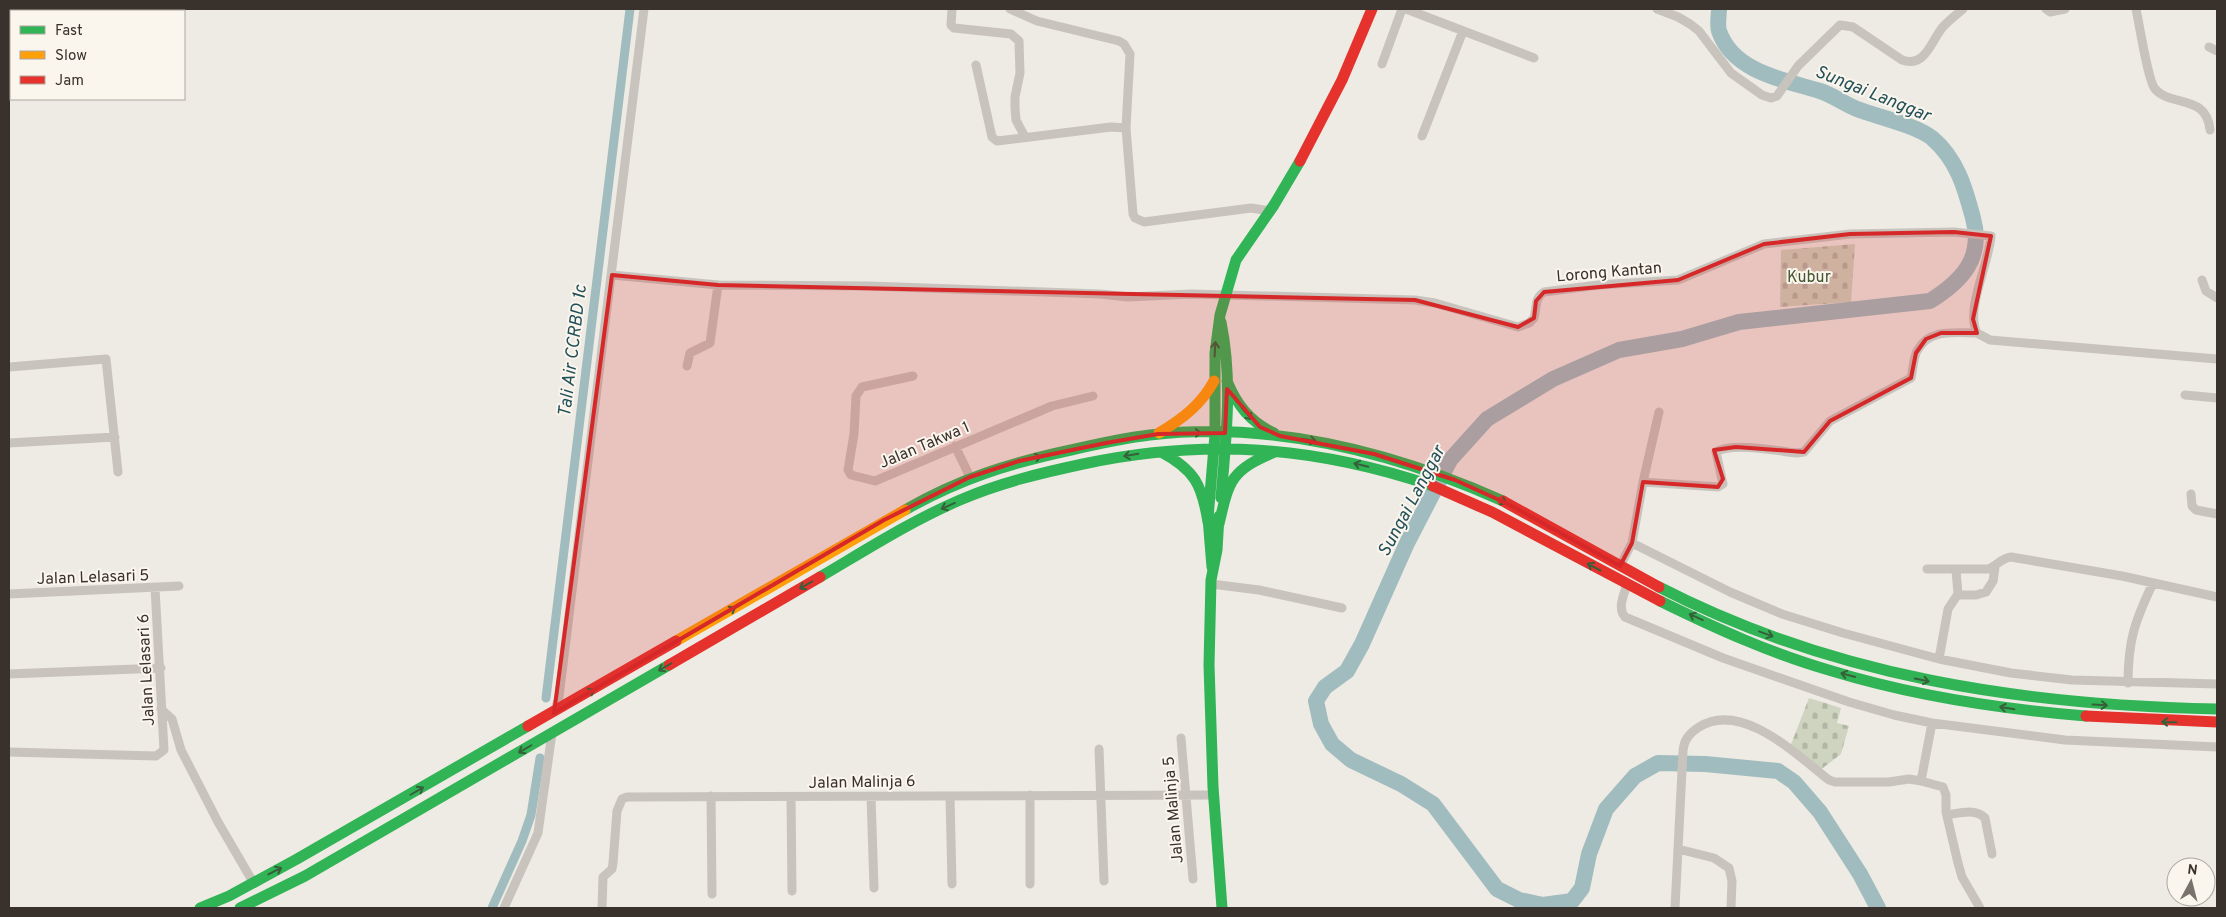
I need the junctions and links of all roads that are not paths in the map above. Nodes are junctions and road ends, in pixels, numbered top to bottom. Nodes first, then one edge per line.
1 (644, 9) edge
2 (952, 9) edge
3 (1010, 9) edge
4 (1372, 9) edge
5 (1404, 9) edge
6 (1657, 9) edge
7 (1963, 9) edge
8 (2046, 9) edge
9 (2065, 9) edge
10 (2136, 9) edge
11 (1463, 31) junction
12 (1534, 58) dead end
13 (1382, 64) dead end
14 (976, 65) dead end
15 (1126, 128) junction
16 (2210, 130) dead end
17 (1422, 136) dead end
18 (1025, 137) junction
19 (1270, 211) junction
20 (612, 275) junction
21 (2202, 280) dead end
22 (718, 285) junction
23 (1226, 294) junction
24 (2217, 298) edge
25 (1220, 319) junction
26 (1977, 333) junction
27 (2217, 359) edge
28 (687, 366) dead end
29 (9, 367) edge
30 (913, 376) dead end
31 (1214, 381) junction
32 (1227, 381) junction
33 (2185, 395) dead end
34 (1093, 396) dead end
35 (2217, 398) edge
36 (1660, 412) dead end
37 (1220, 433) junction
38 (1158, 434) junction
39 (1280, 436) junction
40 (115, 437) junction
41 (9, 443) edge
42 (955, 446) junction
43 (1219, 448) junction
44 (1281, 450) junction
45 (1157, 451) junction
46 (118, 472) dead end
47 (970, 477) junction
48 (1643, 482) junction
49 (2191, 494) dead end
50 (2217, 514) edge
51 (1213, 523) junction
52 (1632, 543) junction
53 (1620, 566) junction
54 (1995, 567) junction
55 (1927, 569) dead end
56 (1956, 570) junction
57 (2153, 583) junction
58 (1211, 584) junction
59 (1627, 584) junction
60 (179, 586) dead end
61 (155, 588) junction
62 (9, 594) edge
63 (1958, 594) junction
64 (2217, 597) edge
65 (1342, 608) dead end
66 (1939, 659) junction
67 (161, 668) junction
68 (9, 674) edge
69 (2128, 683) junction
70 (2217, 684) edge
71 (161, 709) junction
72 (2217, 710) edge
73 (554, 713) junction
74 (2217, 722) edge
75 (1932, 723) junction
76 (552, 733) junction
77 (1181, 738) dead end
78 (2217, 747) edge
79 (1099, 749) dead end
80 (9, 752) edge
81 (1921, 781) junction
82 (1030, 795) junction
83 (1102, 795) junction
84 (1214, 795) junction
85 (711, 796) junction
86 (871, 796) junction
87 (950, 796) junction
88 (1186, 796) junction
89 (791, 797) junction
90 (1947, 815) junction
91 (1678, 849) junction
92 (1992, 854) dead end
93 (1193, 879) dead end
94 (252, 882) junction
95 (1104, 882) dead end
96 (952, 884) dead end
97 (1030, 884) dead end
98 (874, 888) dead end
99 (792, 891) dead end
100 (712, 894) dead end
101 (200, 908) edge
102 (240, 908) edge
103 (504, 908) edge
104 (602, 908) edge
105 (1222, 908) edge
106 (1675, 908) edge
107 (1731, 908) edge
108 (1980, 908) edge

1 - 20 street
2 - 18 street
3 - 15 street
4 - 19 main road
5 - 11 street
5 - 13 street
6 - 7 street
8 - 9 street
10 - 16 street
11 - 12 street
11 - 17 street
14 - 18 street
15 - 18 street
15 - 19 street
19 - 23 main road
20 - 22 street
20 - 73 street
21 - 24 street
22 - 23 street
22 - 28 street
23 - 25 main road
23 - 26 street, Lorong Kantan
31 -> 25 main road
25 - 32 main road
26 - 27 street
26 - 48 street
29 - 40 street
30 - 42 street, Jalan Takwa 1
31 - 37 main road
31 - 38 main road
32 - 37 main road
32 -> 39 main road
33 - 35 street
34 - 42 street, Jalan Takwa 1
36 - 48 street
38 -> 37 main road
37 - 39 main road
37 - 43 main road
47 -> 38 main road
39 -> 53 main road
40 - 41 street
40 - 46 street
42 - 47 street
43 - 44 main road
43 - 45 main road
43 - 51 main road
44 - 51 main road
59 -> 44 main road
45 - 51 main road
45 -> 76 main road
73 -> 47 main road
48 - 52 street
49 - 50 street
51 - 58 main road
52 - 53 street
52 - 66 street
53 -> 72 main road
54 - 56 street
54 - 57 street
54 - 63 street
55 - 56 street
56 - 63 street
57 - 64 street
57 - 69 street
58 - 65 street
58 - 84 main road
74 -> 59 main road
59 - 75 street
60 - 61 street, Jalan Lelasari 5
61 - 62 street, Jalan Lelasari 5
61 - 67 street, Jalan Lelasari 6
63 - 66 street
66 - 69 street
67 - 68 street
67 - 71 street, Jalan Lelasari 6
69 - 70 street
71 - 80 street, Jalan Lelasari 6
71 - 94 street
94 -> 73 main road
75 - 78 street
75 - 81 street
76 -> 102 main road
76 - 103 street
77 - 88 street, Jalan Malinja 5
79 - 83 street
81 - 90 street
81 - 91 street
82 - 83 street, Jalan Malinja 6
82 - 87 street, Jalan Malinja 6
82 - 97 street
83 - 88 street, Jalan Malinja 6
83 - 95 street
84 - 88 street, Jalan Malinja 6
84 - 105 main road
85 - 89 street, Jalan Malinja 6
85 - 100 street
85 - 104 street, Jalan Malinja 6
86 - 87 street, Jalan Malinja 6
86 - 89 street, Jalan Malinja 6
86 - 98 street
87 - 96 street
88 - 93 street, Jalan Malinja 5
89 - 99 street
90 - 92 street
90 - 108 street
91 - 106 street
91 - 107 street
94 - 101 main road

